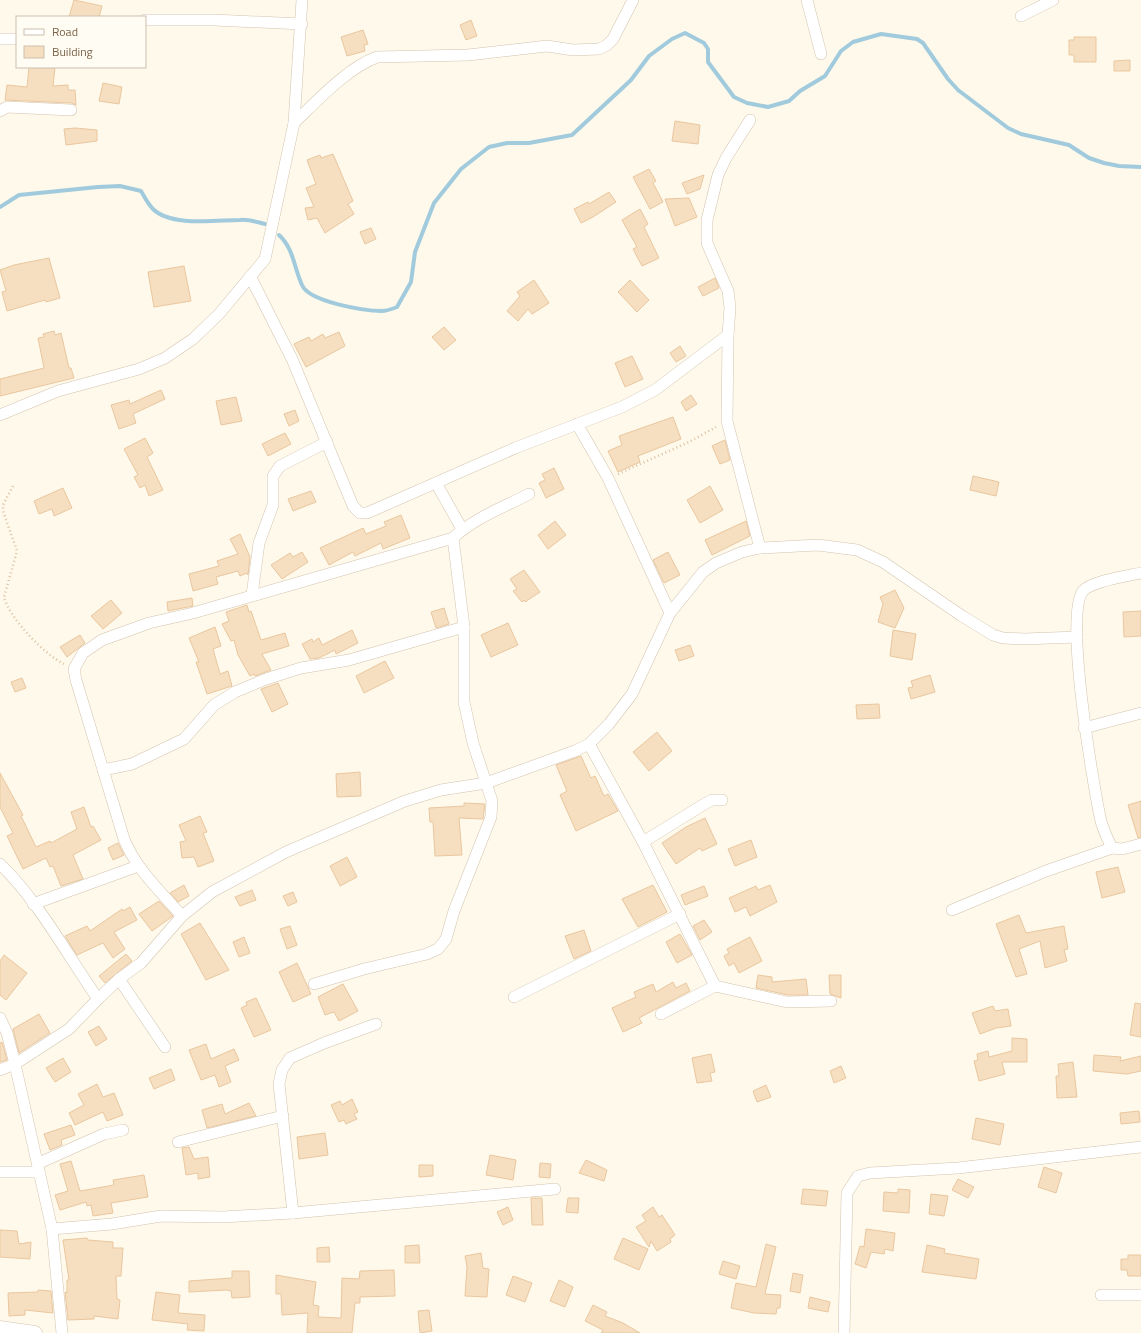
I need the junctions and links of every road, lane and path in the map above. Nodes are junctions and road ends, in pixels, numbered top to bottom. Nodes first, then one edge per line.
1 (302, 0) edge
2 (634, 0) edge
3 (807, 0) edge
4 (1053, 0) edge
5 (1021, 16) dead end
6 (146, 20) edge
7 (302, 24) junction
8 (0, 39) edge
9 (16, 39) edge
10 (821, 54) dead end
11 (71, 110) dead end
12 (0, 111) edge
13 (750, 120) dead end
14 (294, 123) junction
15 (250, 276) junction
16 (728, 335) junction
17 (0, 415) edge
18 (727, 421) junction
19 (577, 424) junction
20 (327, 442) junction
21 (608, 478) junction
22 (436, 483) junction
23 (12, 486) dead end
24 (529, 494) dead end
25 (462, 529) junction
26 (453, 538) junction
27 (760, 548) junction
28 (1141, 572) edge
29 (252, 595) junction
30 (670, 613) junction
31 (464, 627) junction
32 (1077, 637) junction
33 (74, 669) junction
34 (1141, 713) edge
35 (1084, 728) junction
36 (589, 744) junction
37 (103, 770) junction
38 (486, 783) junction
39 (722, 800) dead end
40 (643, 842) junction
41 (1141, 844) edge
42 (1112, 848) junction
43 (0, 864) edge
44 (138, 866) junction
45 (34, 904) junction
46 (952, 910) dead end
47 (680, 914) junction
48 (182, 916) junction
49 (119, 979) junction
50 (314, 984) dead end
51 (715, 986) junction
52 (514, 997) dead end
53 (98, 999) junction
54 (830, 1001) dead end
55 (661, 1014) dead end
56 (0, 1018) edge
57 (376, 1024) dead end
58 (165, 1047) dead end
59 (15, 1064) junction
60 (0, 1070) edge
61 (283, 1116) junction
62 (123, 1130) dead end
63 (178, 1142) dead end
64 (1141, 1147) edge
65 (39, 1168) junction
66 (0, 1172) edge
67 (554, 1189) dead end
68 (293, 1213) junction
69 (52, 1229) junction
70 (1141, 1294) edge
71 (1101, 1295) dead end
72 (0, 1328) edge
73 (35, 1333) edge
74 (62, 1333) edge
75 (844, 1333) edge

1 - 7 street
2 - 14 street
3 - 10 street
4 - 5 street
6 - 7 street
7 - 14 street
8 - 9 street
11 - 12 street
13 - 16 street
14 - 15 street
15 - 17 street
15 - 20 street
16 - 18 street
16 - 19 street
18 - 21 path
18 - 27 street
19 - 21 street
19 - 22 street
20 - 22 street
20 - 29 street
21 - 30 street
22 - 25 street
23 - 33 path
24 - 25 street
25 - 26 street
26 - 29 street
26 - 31 street
27 - 30 street
27 - 32 street
28 - 32 street
29 - 33 street
30 - 36 street
31 - 37 street
31 - 38 street
32 - 35 street
33 - 37 street
34 - 35 street
35 - 42 street
36 - 38 street
36 - 40 street
37 - 44 street
38 - 48 street
38 - 50 street
39 - 40 street
40 - 47 street
41 - 42 street
42 - 46 street
43 - 45 street
44 - 45 street
44 - 48 street
45 - 53 street
47 - 51 street
47 - 52 street
48 - 49 street
49 - 53 street
49 - 58 street
51 - 54 street
51 - 55 street
53 - 59 street
56 - 59 street
57 - 61 street
59 - 60 street
59 - 65 street
61 - 63 street
61 - 68 street
62 - 65 street
64 - 75 street
65 - 66 street
65 - 69 street
67 - 68 street
68 - 69 street
69 - 74 street
70 - 71 street
72 - 73 street

